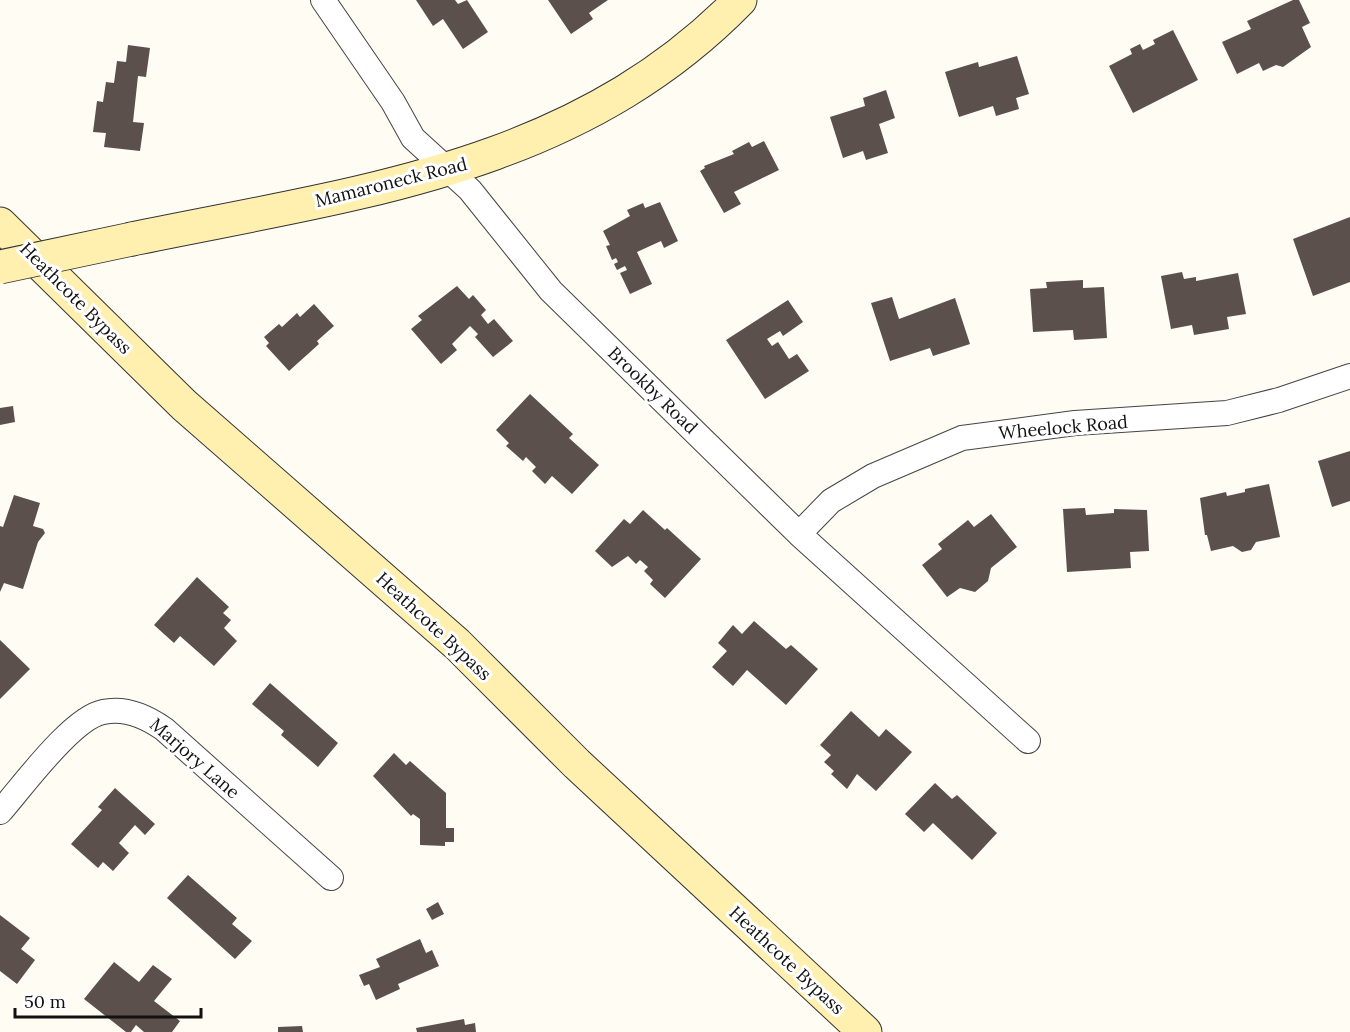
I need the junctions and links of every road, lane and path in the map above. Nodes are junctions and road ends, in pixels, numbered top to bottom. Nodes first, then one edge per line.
1 (323, 0) edge
2 (740, 0) edge
3 (447, 169) junction
4 (0, 224) edge
5 (0, 267) edge
6 (1350, 376) edge
7 (799, 534) junction
8 (1028, 741) dead end
9 (0, 812) edge
10 (331, 878) dead end
11 (865, 1032) edge

1 - 3 street, Brookby Road
2 - 3 main road, Mamaroneck Road
3 - 5 main road, Mamaroneck Road, bridge
3 - 7 street, Brookby Road
4 - 11 main road, Heathcote Bypass
6 - 7 street, Wheelock Road
7 - 8 street, Brookby Road
9 - 10 street, Marjory Lane

